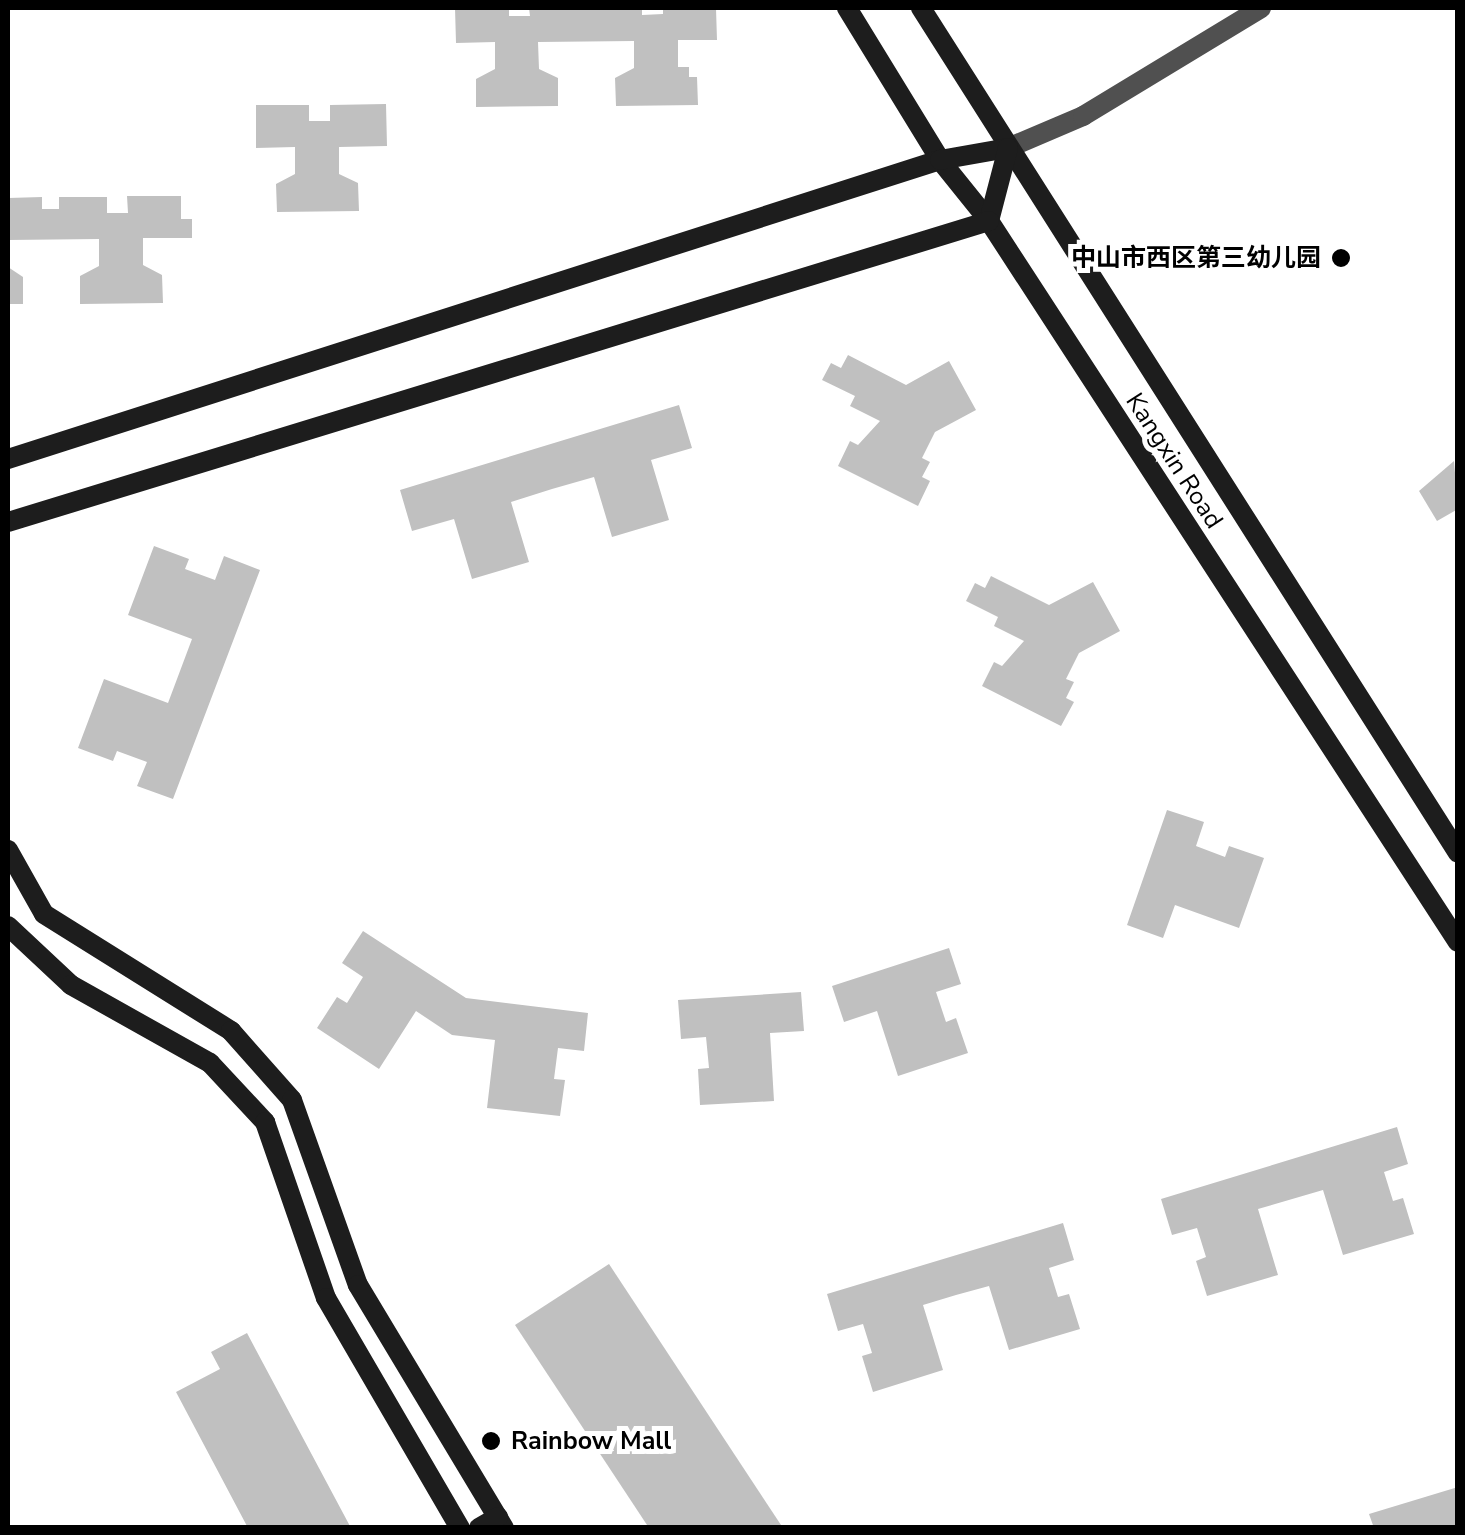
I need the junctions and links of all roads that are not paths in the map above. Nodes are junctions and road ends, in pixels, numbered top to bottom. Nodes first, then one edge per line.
1 (847, 8) edge
2 (921, 8) edge
3 (1261, 8) edge
4 (1008, 148) junction
5 (940, 160) junction
6 (989, 221) junction
7 (8, 459) edge
8 (8, 522) edge
9 (8, 850) edge
10 (1458, 853) edge
11 (8, 926) edge
12 (1458, 942) edge
13 (493, 1524) edge
14 (460, 1528) edge

1 - 5 street, Kangxin Road
2 - 4 street, Kangxin Road
3 - 4 street
4 - 5 street
4 - 6 street
4 - 10 street, Kangxin Road
5 - 6 street, Kangxin Road
5 - 7 street
6 - 8 street
6 - 12 street, Kangxin Road
9 - 13 street
11 - 14 street

